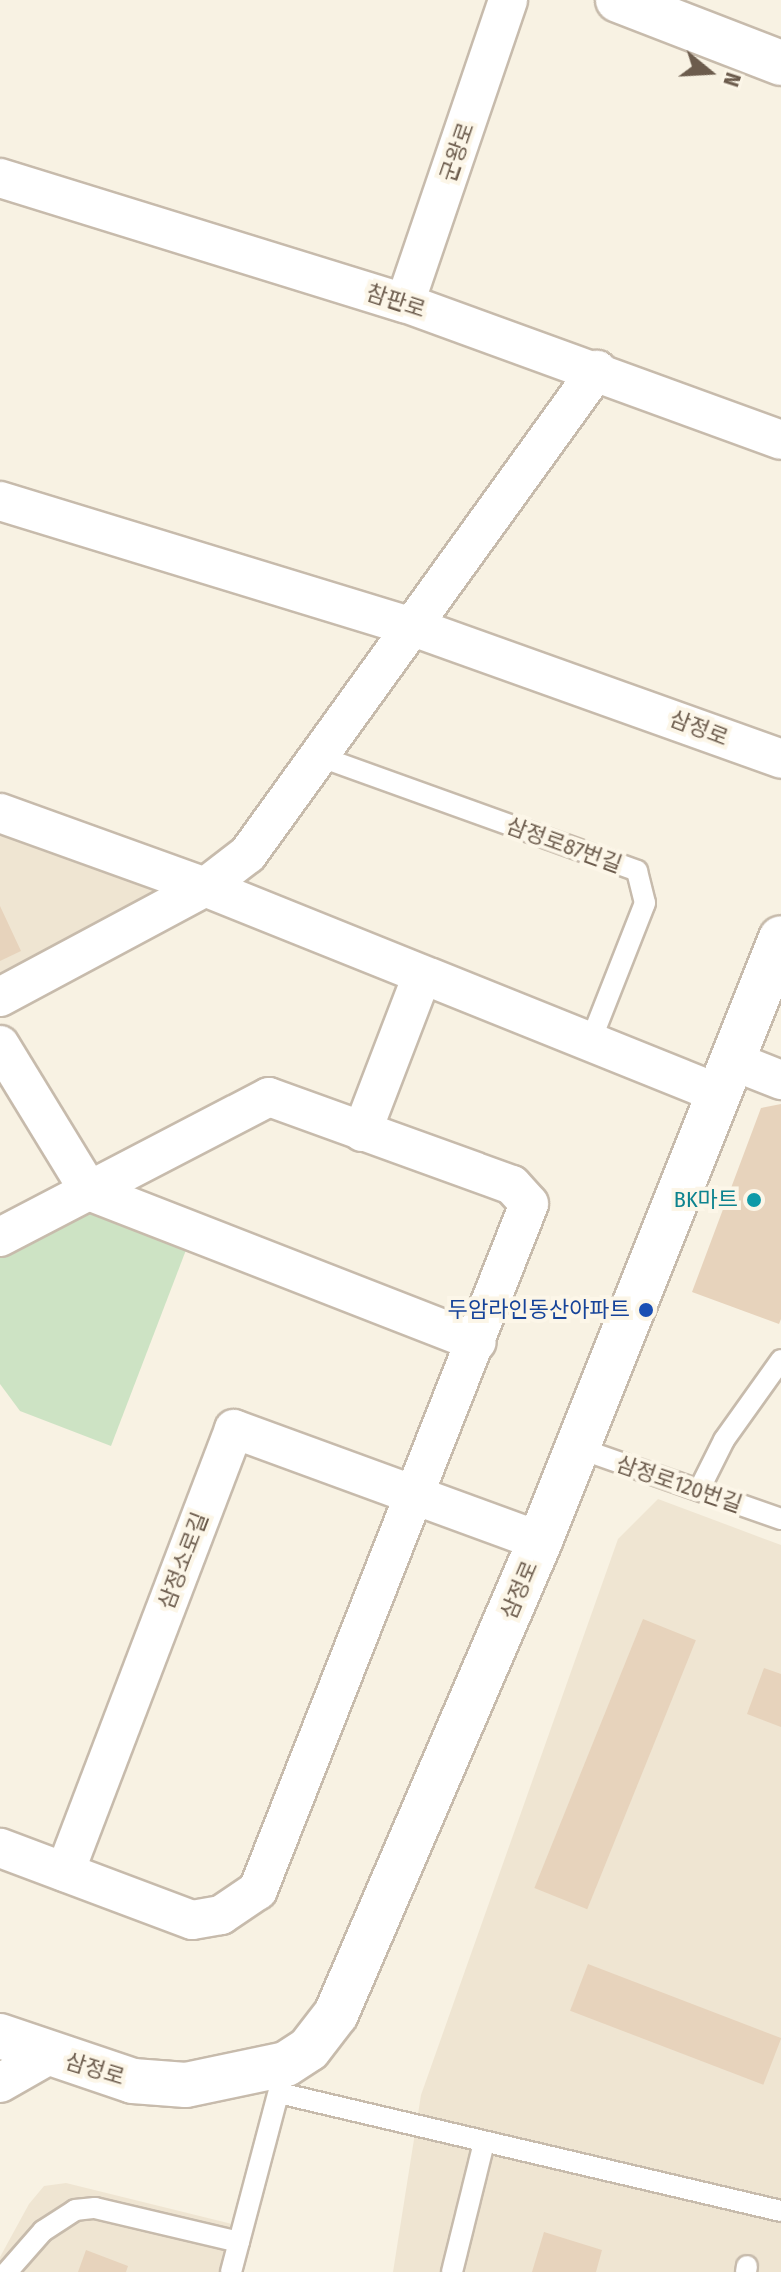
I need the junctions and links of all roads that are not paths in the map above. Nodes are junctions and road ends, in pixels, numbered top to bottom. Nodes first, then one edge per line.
1 (508, 0) edge
2 (618, 0) edge
3 (781, 63) edge
4 (2, 184) edge
5 (405, 303) junction
6 (597, 370) junction
7 (781, 440) edge
8 (0, 501) edge
9 (416, 628) junction
10 (321, 757) junction
11 (781, 759) edge
12 (0, 813) edge
13 (205, 887) junction
14 (781, 938) edge
15 (422, 976) junction
16 (0, 997) edge
17 (591, 1040) junction
18 (0, 1045) edge
19 (726, 1078) junction
20 (781, 1080) edge
21 (362, 1132) junction
22 (89, 1191) junction
23 (0, 1237) edge
24 (477, 1342) junction
25 (781, 1360) edge
26 (578, 1448) junction
27 (699, 1490) junction
28 (414, 1494) junction
29 (781, 1519) edge
30 (540, 1541) junction
31 (0, 1848) edge
32 (65, 1872) junction
33 (0, 2036) edge
34 (49, 2055) junction
35 (282, 2078) junction
36 (0, 2083) edge
37 (484, 2143) junction
38 (781, 2211) edge
39 (239, 2242) junction
40 (7, 2272) edge
41 (231, 2272) edge
42 (452, 2272) edge

1 - 5 street, 군왕로
2 - 3 street
4 - 5 street, 참판로
5 - 6 street, 참판로
6 - 7 street, 참판로
6 - 9 street
8 - 9 street
9 - 10 street
9 - 11 street, 삼정로
10 - 13 street
10 - 17 lane, 삼정로87번길
12 - 13 street
13 - 15 street
13 - 16 street
14 - 19 street, 삼정로
15 - 17 street
15 - 21 street
17 - 19 street
18 - 22 street
19 - 20 street
19 - 26 street, 삼정로
21 - 22 street
21 - 24 street
22 - 23 street
22 - 24 street
24 - 28 street
25 - 27 lane
26 - 27 lane, 삼정로120번길
26 - 30 street, 삼정로
27 - 29 lane, 삼정로120번길
28 - 30 street
28 - 32 street
28 - 32 street, 삼정소로길
30 - 35 street, 삼정로
31 - 32 street
33 - 34 street, 삼정로
34 - 35 street, 삼정로
34 - 36 street
35 - 37 lane
35 - 39 lane
37 - 38 lane
37 - 42 lane
39 - 40 lane
39 - 41 lane

